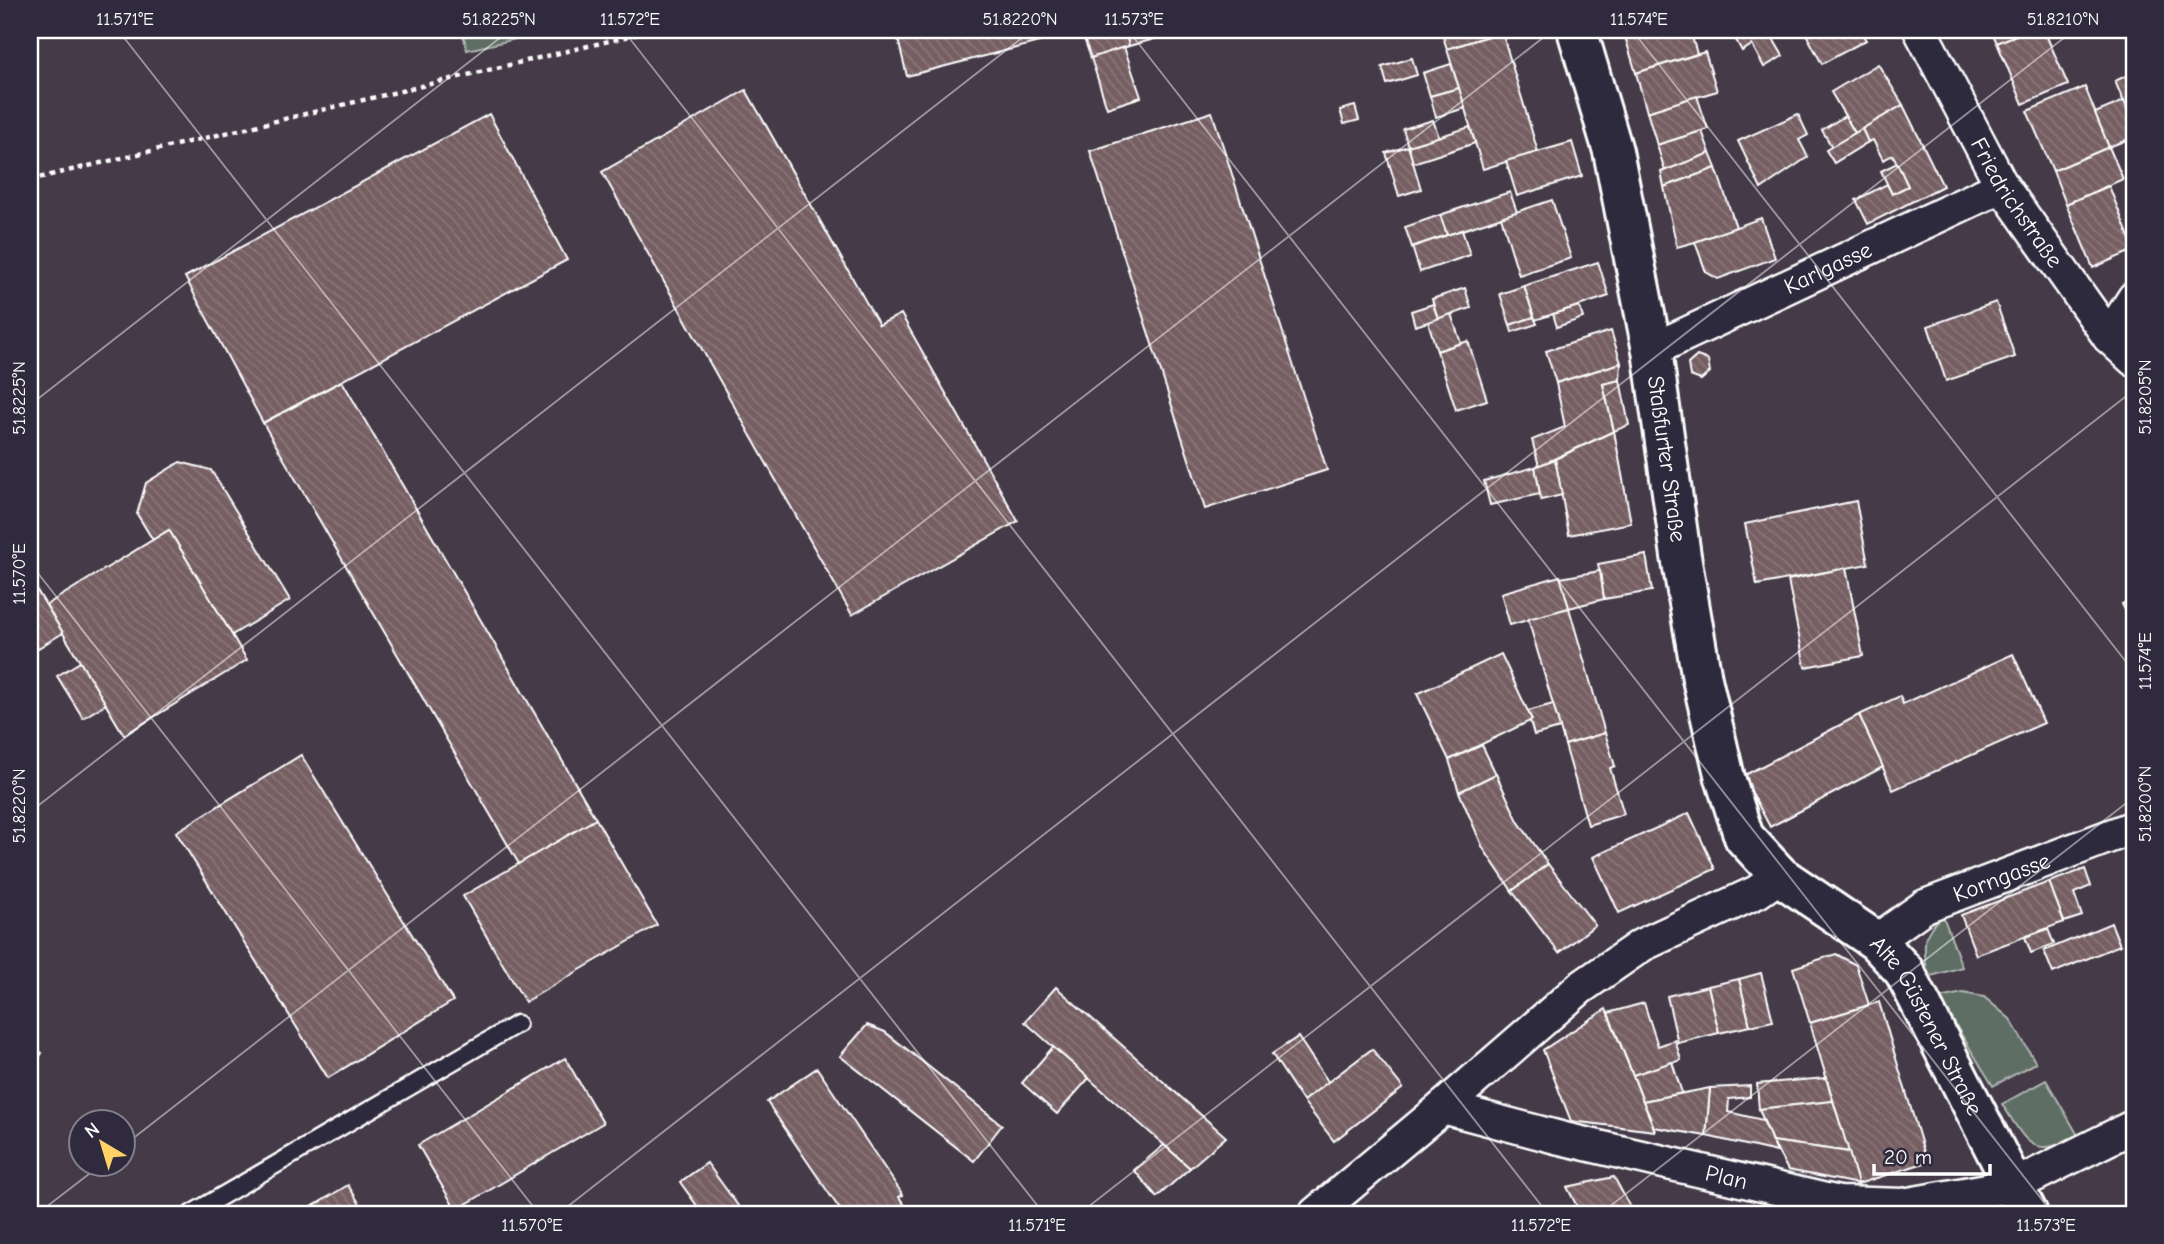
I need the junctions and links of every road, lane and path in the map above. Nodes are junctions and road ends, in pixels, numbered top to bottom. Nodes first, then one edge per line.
1 (655, 30) edge
2 (1577, 30) edge
3 (1920, 30) edge
4 (30, 180) edge
5 (2003, 186) junction
6 (2134, 298) edge
7 (2109, 337) junction
8 (1652, 350) junction
9 (2134, 360) edge
10 (2134, 827) edge
11 (1780, 876) junction
12 (1876, 941) junction
13 (517, 1024) dead end
14 (1443, 1107) junction
15 (2134, 1126) edge
16 (2022, 1200) edge
17 (191, 1214) edge
18 (1315, 1214) edge

1 - 4 path
2 - 8 main road, Staßfurter Straße
3 - 5 street, Friedrichstraße
5 - 7 street, Friedrichstraße
5 - 8 street, Karlgasse
6 - 7 street
7 - 9 street, Friedrichstraße
8 - 11 main road, Staßfurter Straße
10 - 12 street, Korngasse
11 - 12 main road, Alte Güstener Straße
11 - 14 street
12 - 16 main road, Alte Güstener Straße
13 - 17 lane
14 - 16 street, Plan
14 - 18 street
15 - 16 street, Plan

